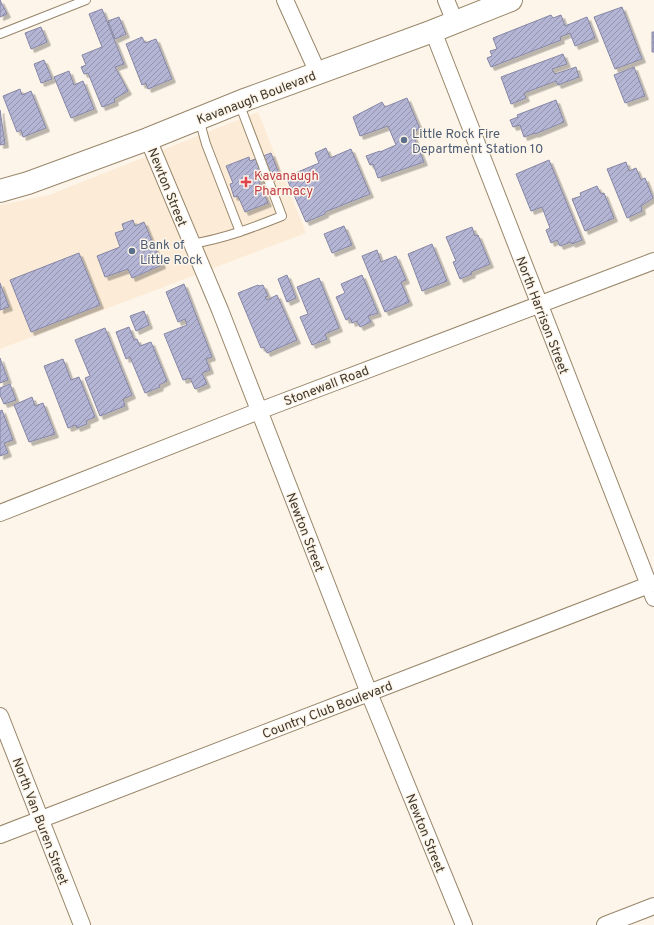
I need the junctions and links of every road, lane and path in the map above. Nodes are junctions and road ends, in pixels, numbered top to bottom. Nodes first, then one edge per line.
1 (86, 0) edge
2 (285, 0) edge
3 (446, 0) edge
4 (511, 0) edge
5 (455, 22) junction
6 (433, 31) junction
7 (0, 34) edge
8 (318, 73) junction
9 (238, 103) junction
10 (199, 119) junction
11 (148, 139) junction
12 (0, 191) edge
13 (240, 232) junction
14 (191, 244) junction
15 (654, 260) edge
16 (538, 304) junction
17 (259, 411) junction
18 (0, 513) edge
19 (652, 589) edge
20 (369, 693) junction
21 (0, 716) edge
22 (40, 820) junction
23 (0, 835) edge
24 (654, 906) edge
25 (82, 925) edge
26 (464, 925) edge
27 (605, 925) edge

1 - 7 lane
2 - 8 street
3 - 5 street
4 - 5 street, Kavanaugh Boulevard
5 - 6 street, Kavanaugh Boulevard
6 - 8 street, Kavanaugh Boulevard
6 - 16 street, North Harrison Street
8 - 9 street, Kavanaugh Boulevard
9 - 10 street, Kavanaugh Boulevard
9 - 13 lane
10 - 11 street, Kavanaugh Boulevard
10 - 13 lane
11 - 12 street, Kavanaugh Boulevard
11 - 14 street, Newton Street
13 - 14 lane
14 - 17 street, Newton Street
15 - 16 street, Stonewall Road
16 - 17 street, Stonewall Road
16 - 19 street, North Harrison Street
17 - 18 street, Stonewall Road
17 - 20 street, Newton Street
19 - 20 street, Country Club Boulevard
20 - 22 street, Country Club Boulevard
20 - 26 street, Newton Street
21 - 22 street, North Van Buren Street
22 - 23 street, Country Club Boulevard
22 - 25 street, North Van Buren Street
24 - 27 street

